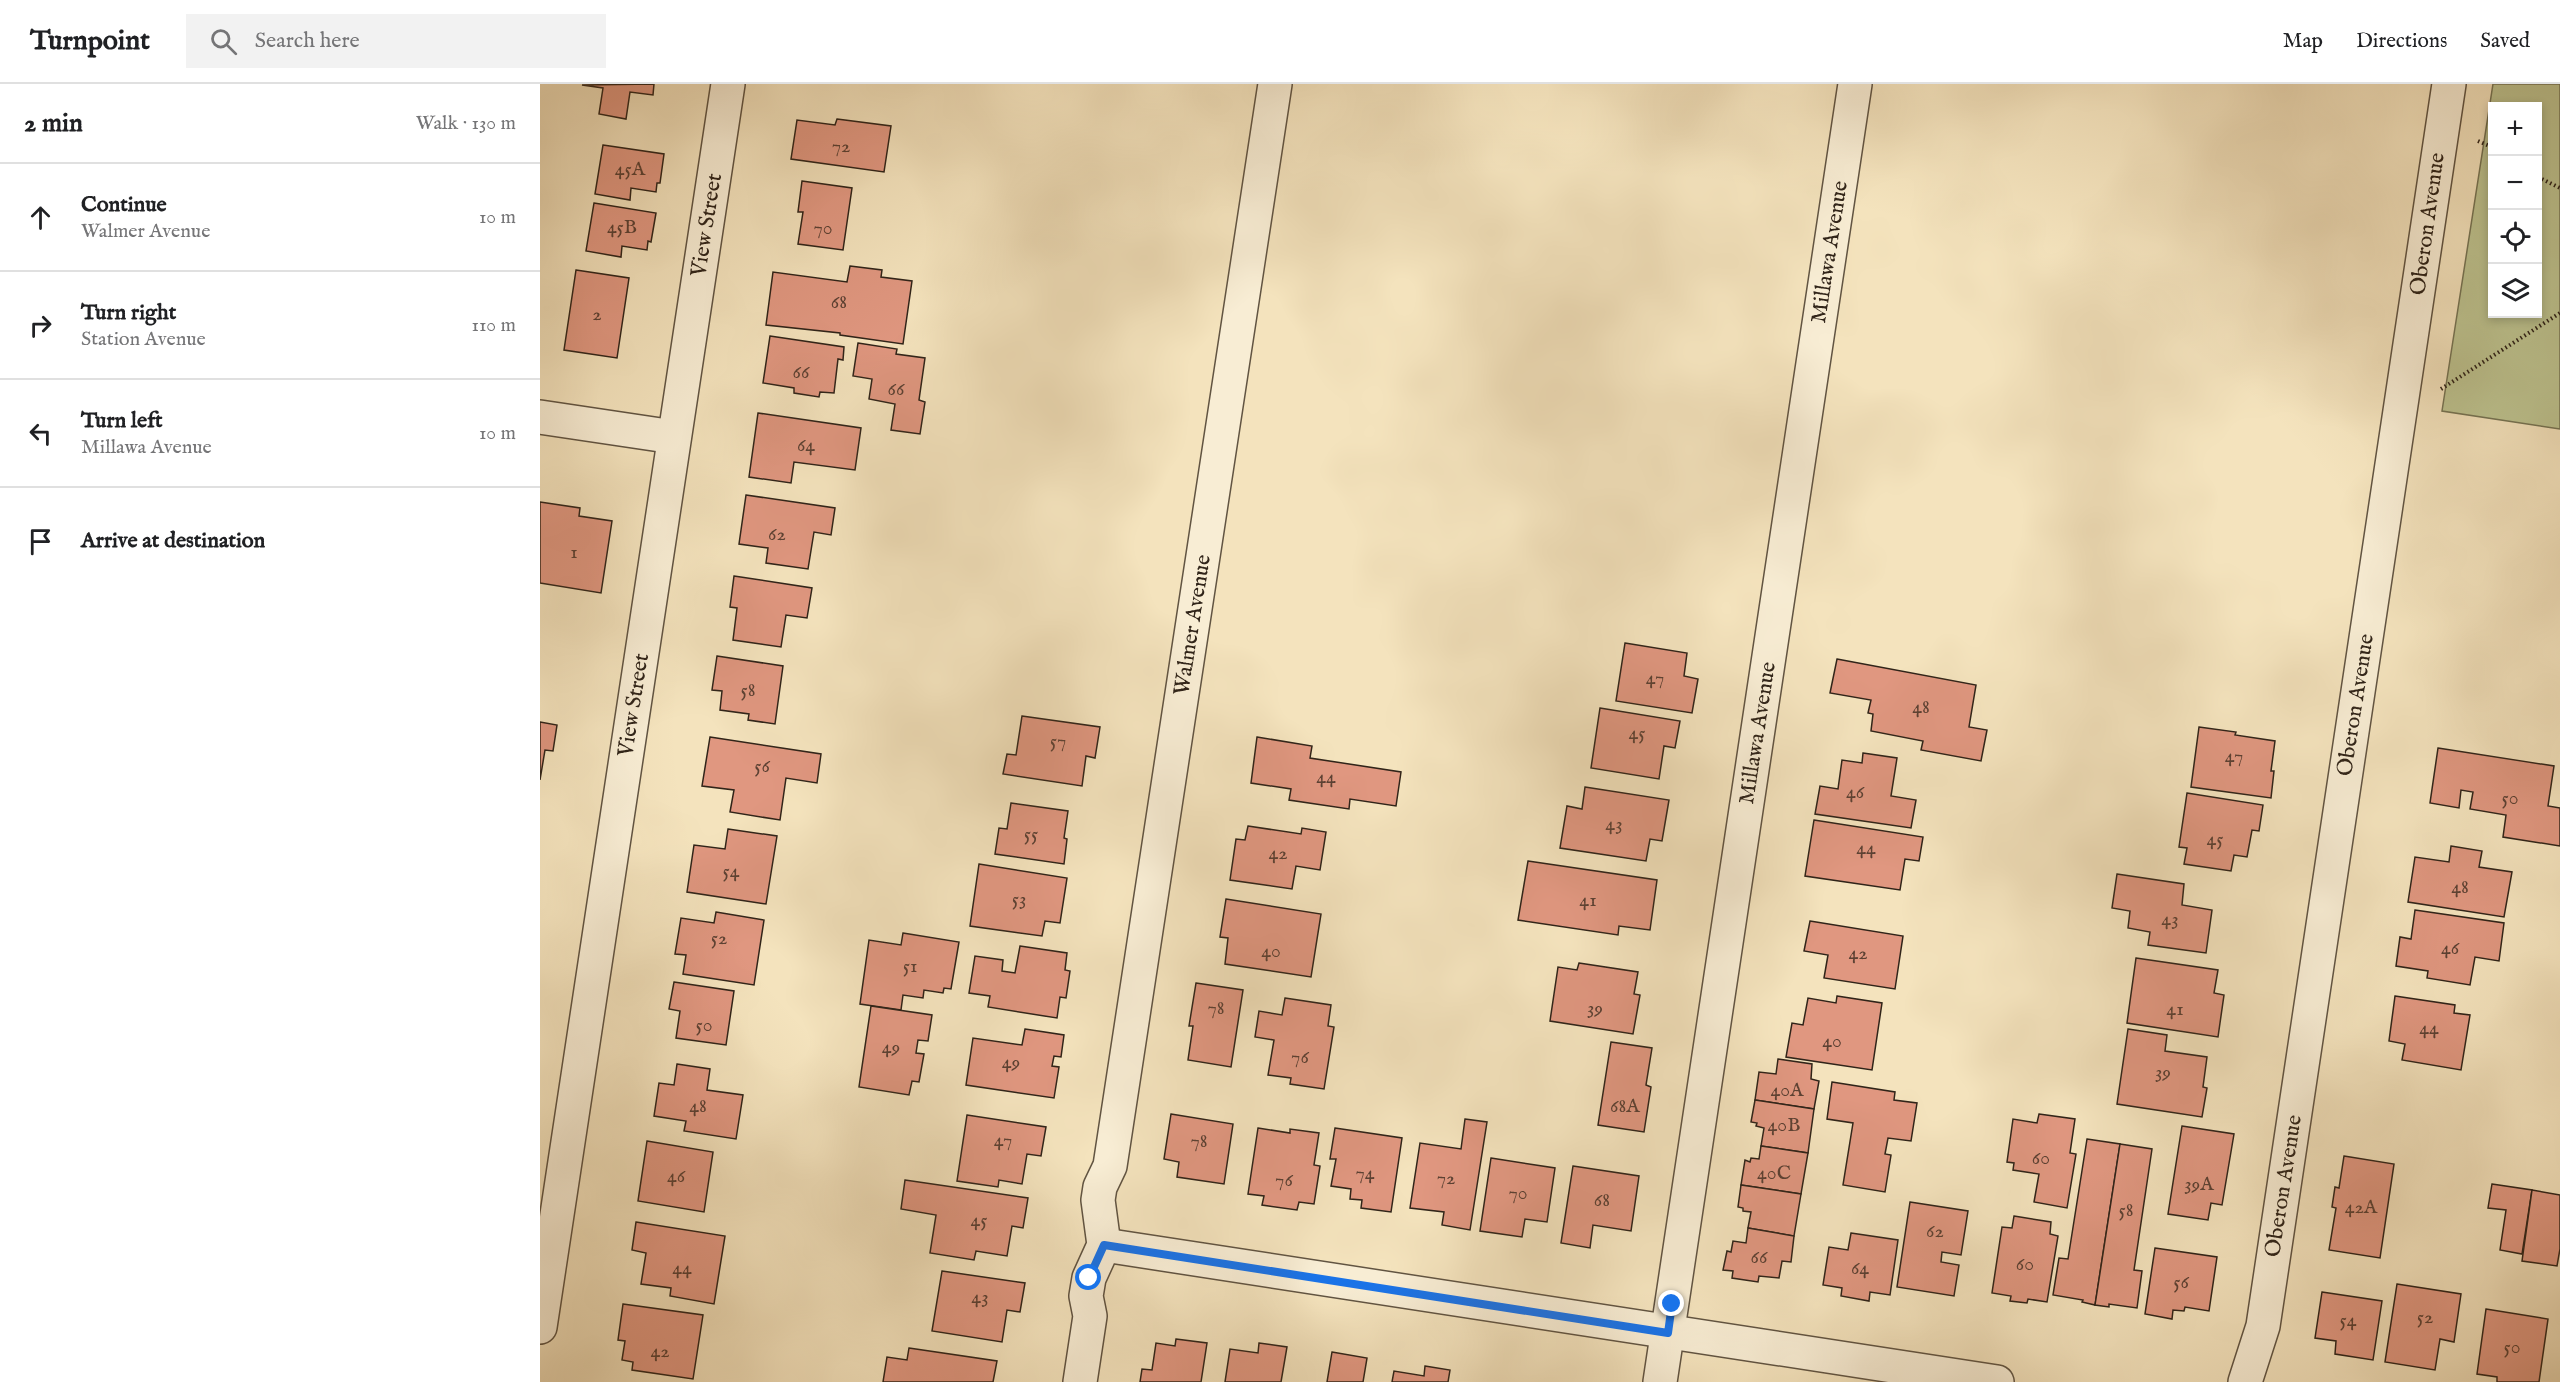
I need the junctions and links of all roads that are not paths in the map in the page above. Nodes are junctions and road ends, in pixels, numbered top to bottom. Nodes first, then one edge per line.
1 (728, 84) edge
2 (1275, 84) edge
3 (1855, 84) edge
4 (2449, 84) edge
5 (540, 417) edge
6 (674, 437) junction
7 (1114, 1247) junction
8 (2263, 1326) junction
9 (540, 1327) edge
10 (1668, 1333) junction
11 (1080, 1382) edge
12 (1660, 1382) edge
13 (1997, 1382) edge
14 (2246, 1382) edge
15 (2265, 1382) edge

1 - 6 street, View Street
2 - 7 street, Walmer Avenue
3 - 10 street, Millawa Avenue
4 - 8 street, Oberon Avenue
5 - 6 street
6 - 9 street, View Street
7 - 10 street
7 - 11 street
8 - 14 street, Oberon Avenue
8 - 15 street, Oberon Avenue
10 - 12 street, Millawa Avenue
10 - 13 street

